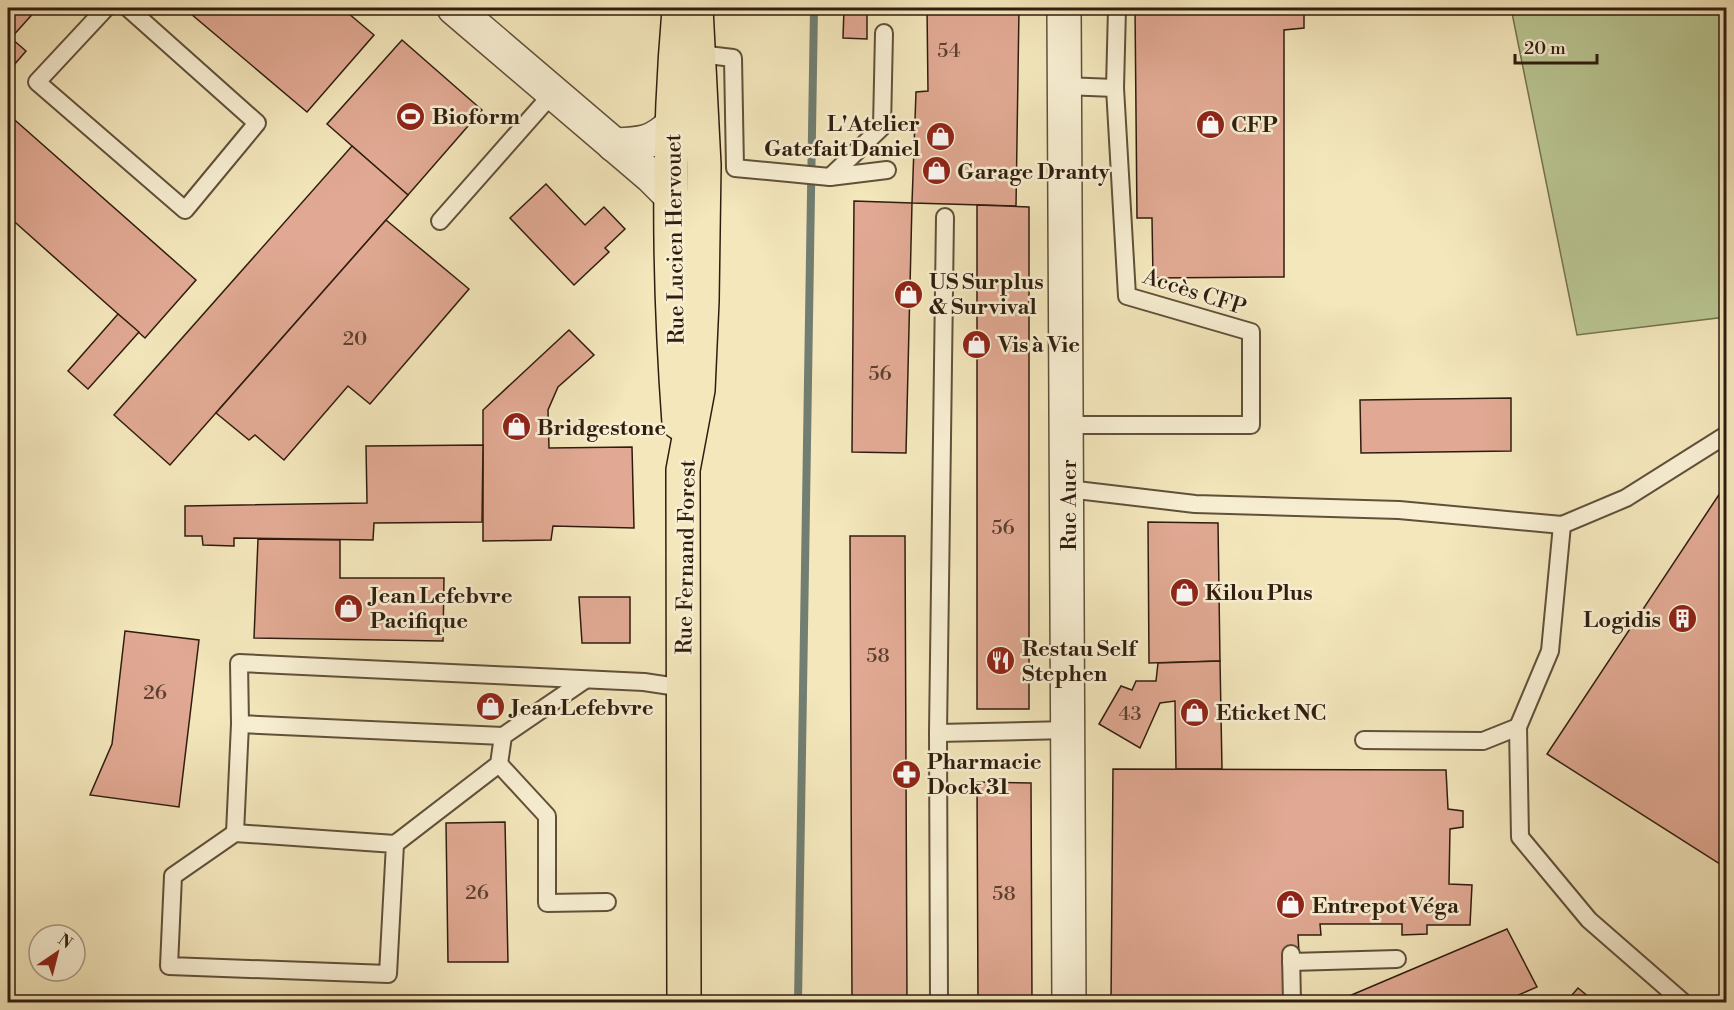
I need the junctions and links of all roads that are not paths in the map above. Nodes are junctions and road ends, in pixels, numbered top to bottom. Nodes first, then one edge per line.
1 (106, 8) edge
2 (129, 8) edge
3 (454, 8) edge
4 (679, 8) edge
5 (696, 8) edge
6 (1064, 8) edge
7 (1117, 8) edge
8 (884, 33) dead end
9 (699, 54) junction
10 (1064, 86) junction
11 (1115, 88) junction
12 (552, 93) junction
13 (672, 125) junction
14 (614, 144) junction
15 (887, 170) dead end
16 (830, 177) junction
17 (671, 196) junction
18 (945, 217) dead end
19 (440, 220) dead end
20 (702, 301) junction
21 (1068, 425) junction
22 (1726, 435) edge
23 (683, 470) junction
24 (1068, 489) junction
25 (1562, 525) junction
26 (585, 680) junction
27 (684, 688) junction
28 (240, 724) junction
29 (1518, 727) junction
30 (1068, 730) junction
31 (938, 733) junction
32 (503, 736) junction
33 (1364, 740) dead end
34 (499, 764) junction
35 (235, 833) junction
36 (395, 844) junction
37 (607, 903) dead end
38 (1397, 959) dead end
39 (684, 1002) edge
40 (939, 1002) edge
41 (1069, 1002) edge
42 (1292, 1002) edge
43 (1683, 1002) edge

1 - 2 lane
3 - 12 street, Rue Fernand Forest
4 - 13 main road, Rue Lucien Hervouet
5 - 9 main road, Rue Lucien Hervouet
6 - 10 street, Rue Auer
7 - 11 lane, Accès CFP
8 - 16 lane
9 - 16 lane
9 - 20 main road, Rue Lucien Hervouet
10 - 11 lane
10 - 21 street, Rue Auer
11 - 21 lane, Accès CFP
12 - 14 street, Rue Fernand Forest
12 - 19 lane
13 - 14 street
13 - 17 main road, Rue Lucien Hervouet
14 - 17 street, Rue Fernand Forest
15 - 16 lane
17 - 20 street, Rue Fernand Forest
17 - 23 main road, Rue Lucien Hervouet
18 - 31 lane
20 - 23 main road, Rue Fernand Forest
21 - 24 street, Rue Auer
22 - 25 lane
23 - 27 main road, Rue Fernand Forest
24 - 25 lane
24 - 30 street, Rue Auer
25 - 29 lane
26 - 27 lane
26 - 28 lane
26 - 32 lane
27 - 39 main road, Rue Fernand Forest
28 - 32 lane
28 - 35 lane
29 - 33 lane
29 - 43 lane
30 - 31 lane
30 - 41 street, Rue Auer
31 - 40 lane
32 - 34 lane
34 - 36 lane
34 - 37 lane
35 - 36 lane
35 - 36 lane
38 - 42 lane

